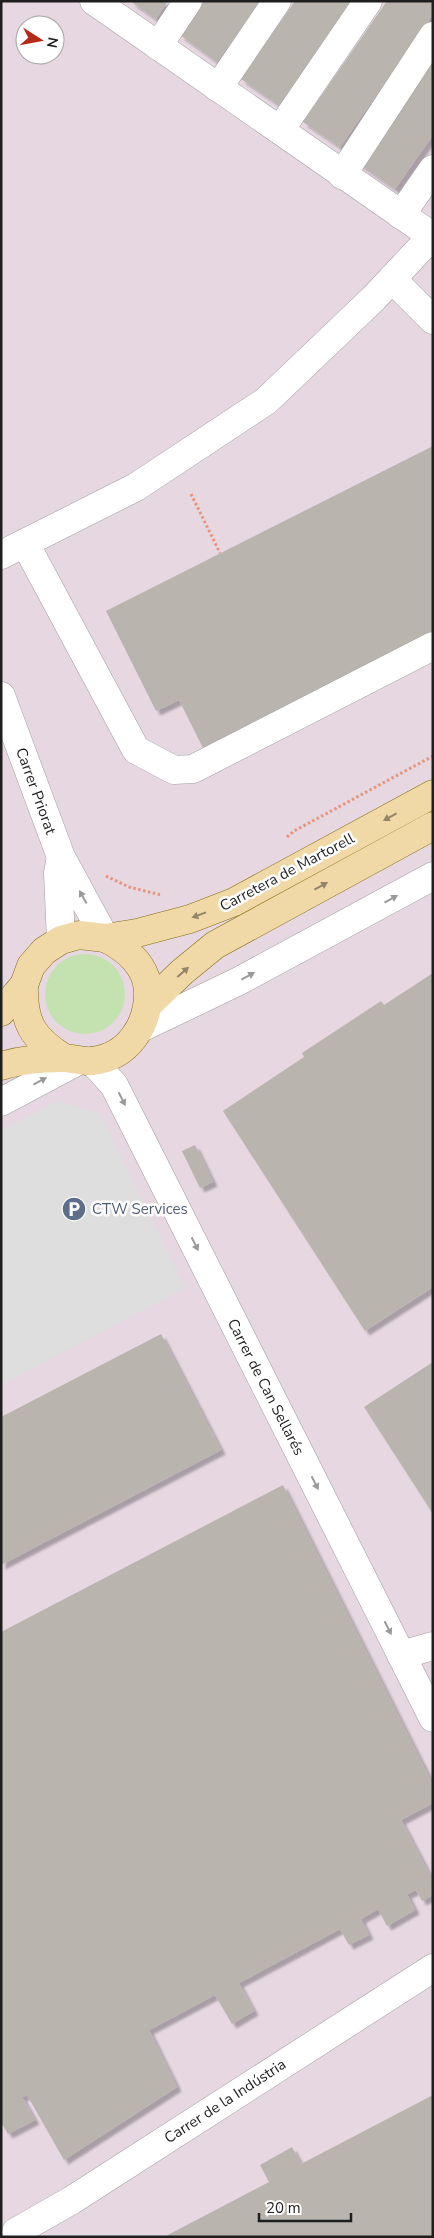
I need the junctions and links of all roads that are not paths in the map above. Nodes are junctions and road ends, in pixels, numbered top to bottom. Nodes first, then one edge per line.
1 (188, 1) edge
2 (277, 1) edge
3 (368, 1) edge
4 (96, 2) edge
5 (433, 36) edge
6 (158, 46) junction
7 (218, 88) junction
8 (280, 130) junction
9 (433, 169) edge
10 (342, 175) junction
11 (401, 215) junction
12 (432, 236) edge
13 (392, 279) junction
14 (433, 320) edge
15 (25, 543) junction
16 (1, 555) edge
17 (433, 646) edge
18 (1, 696) edge
19 (433, 794) edge
20 (433, 826) edge
21 (64, 863) junction
22 (433, 876) edge
23 (105, 938) junction
24 (61, 940) junction
25 (24, 985) junction
26 (1, 1012) edge
27 (144, 1017) junction
28 (78, 1060) junction
29 (1, 1066) edge
30 (1, 1102) edge
31 (433, 1646) edge
32 (401, 1654) junction
33 (433, 1718) edge
34 (433, 1968) edge
35 (12, 2229) edge

1 - 6 street
2 - 7 street
3 - 8 street
4 - 6 street
5 - 10 street
6 - 7 street
7 - 8 street
8 - 10 street
9 - 11 street
10 - 11 street
11 - 12 street
12 - 13 street
13 - 14 street
13 - 15 street
15 - 16 street
15 - 17 street
18 - 21 street, Carrer Priorat
19 -> 23 main road, Carretera de Martorell
27 -> 20 main road, Carretera de Martorell
23 -> 21 street, Carrer Priorat
21 - 24 street, Carrer Priorat
27 -> 22 street, Carretera de Martorell
23 - 24 main road, Carretera de Martorell
23 - 27 main road, Carretera de Martorell
24 - 25 main road, Carretera de Martorell
25 - 26 main road, Carretera de Martorell
25 - 28 main road, Carretera de Martorell
27 - 28 main road, Carretera de Martorell
28 - 29 main road, Carretera de Martorell
30 -> 28 street, Carretera de Martorell
28 -> 32 street, Carrer de Can Sellarés
31 - 32 street
32 - 33 street, Carrer de Can Sellarés
34 - 35 street, Carrer de la Indústria

